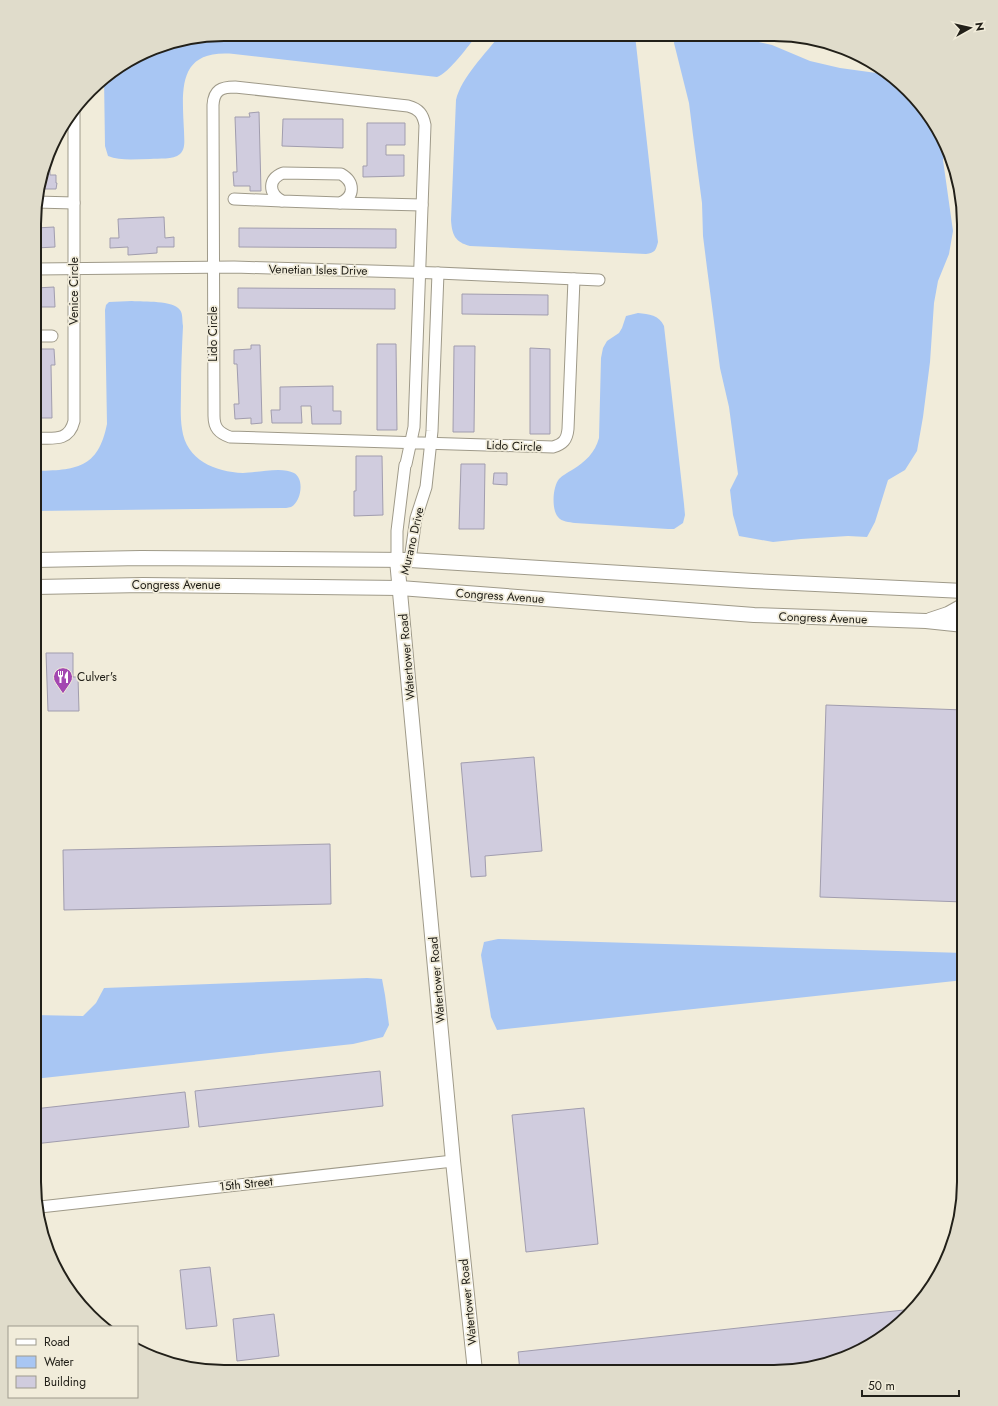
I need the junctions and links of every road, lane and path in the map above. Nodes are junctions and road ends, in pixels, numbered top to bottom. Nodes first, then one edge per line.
1 (74, 119) edge
2 (234, 200) dead end
3 (282, 201) junction
4 (43, 202) edge
5 (74, 203) junction
6 (340, 203) junction
7 (422, 205) junction
8 (213, 268) junction
9 (41, 269) edge
10 (74, 269) junction
11 (420, 272) junction
12 (438, 273) junction
13 (574, 279) junction
14 (599, 280) dead end
15 (41, 336) edge
16 (52, 336) dead end
17 (41, 438) edge
18 (411, 442) junction
19 (430, 443) junction
20 (41, 560) edge
21 (404, 560) junction
22 (41, 587) edge
23 (400, 588) junction
24 (957, 591) edge
25 (957, 609) edge
26 (926, 621) junction
27 (957, 624) edge
28 (453, 1161) junction
29 (43, 1207) edge
30 (470, 1365) edge

1 - 5 street, Venice Circle
2 - 3 street
3 - 6 street
3 - 6 street
4 - 5 street
5 - 10 street, Venice Circle
6 - 7 street
7 - 8 street, Lido Circle
7 - 11 street, Lido Circle
8 - 10 street, Venetian Isles Drive
8 - 11 street, Venetian Isles Drive
8 - 18 street, Lido Circle
9 - 10 street, Venetian Isles Drive
10 - 17 street, Venice Circle
11 - 12 street, Venetian Isles Drive
11 - 18 street, Murano Drive
12 - 13 street, Venetian Isles Drive
12 - 19 street, Murano Drive
13 - 14 street, Venetian Isles Drive
13 - 19 street, Lido Circle
15 - 16 street
18 - 19 street, Lido Circle
18 - 21 street, Murano Drive
19 - 21 street, Murano Drive
20 - 21 street
21 - 23 street, Murano Drive
21 - 24 street
22 - 23 street, Congress Avenue
23 - 26 street, Congress Avenue
23 - 28 street, Watertower Road
25 - 26 street
26 - 27 street, Congress Avenue
28 - 29 street, 15th Street
28 - 30 street, Watertower Road

